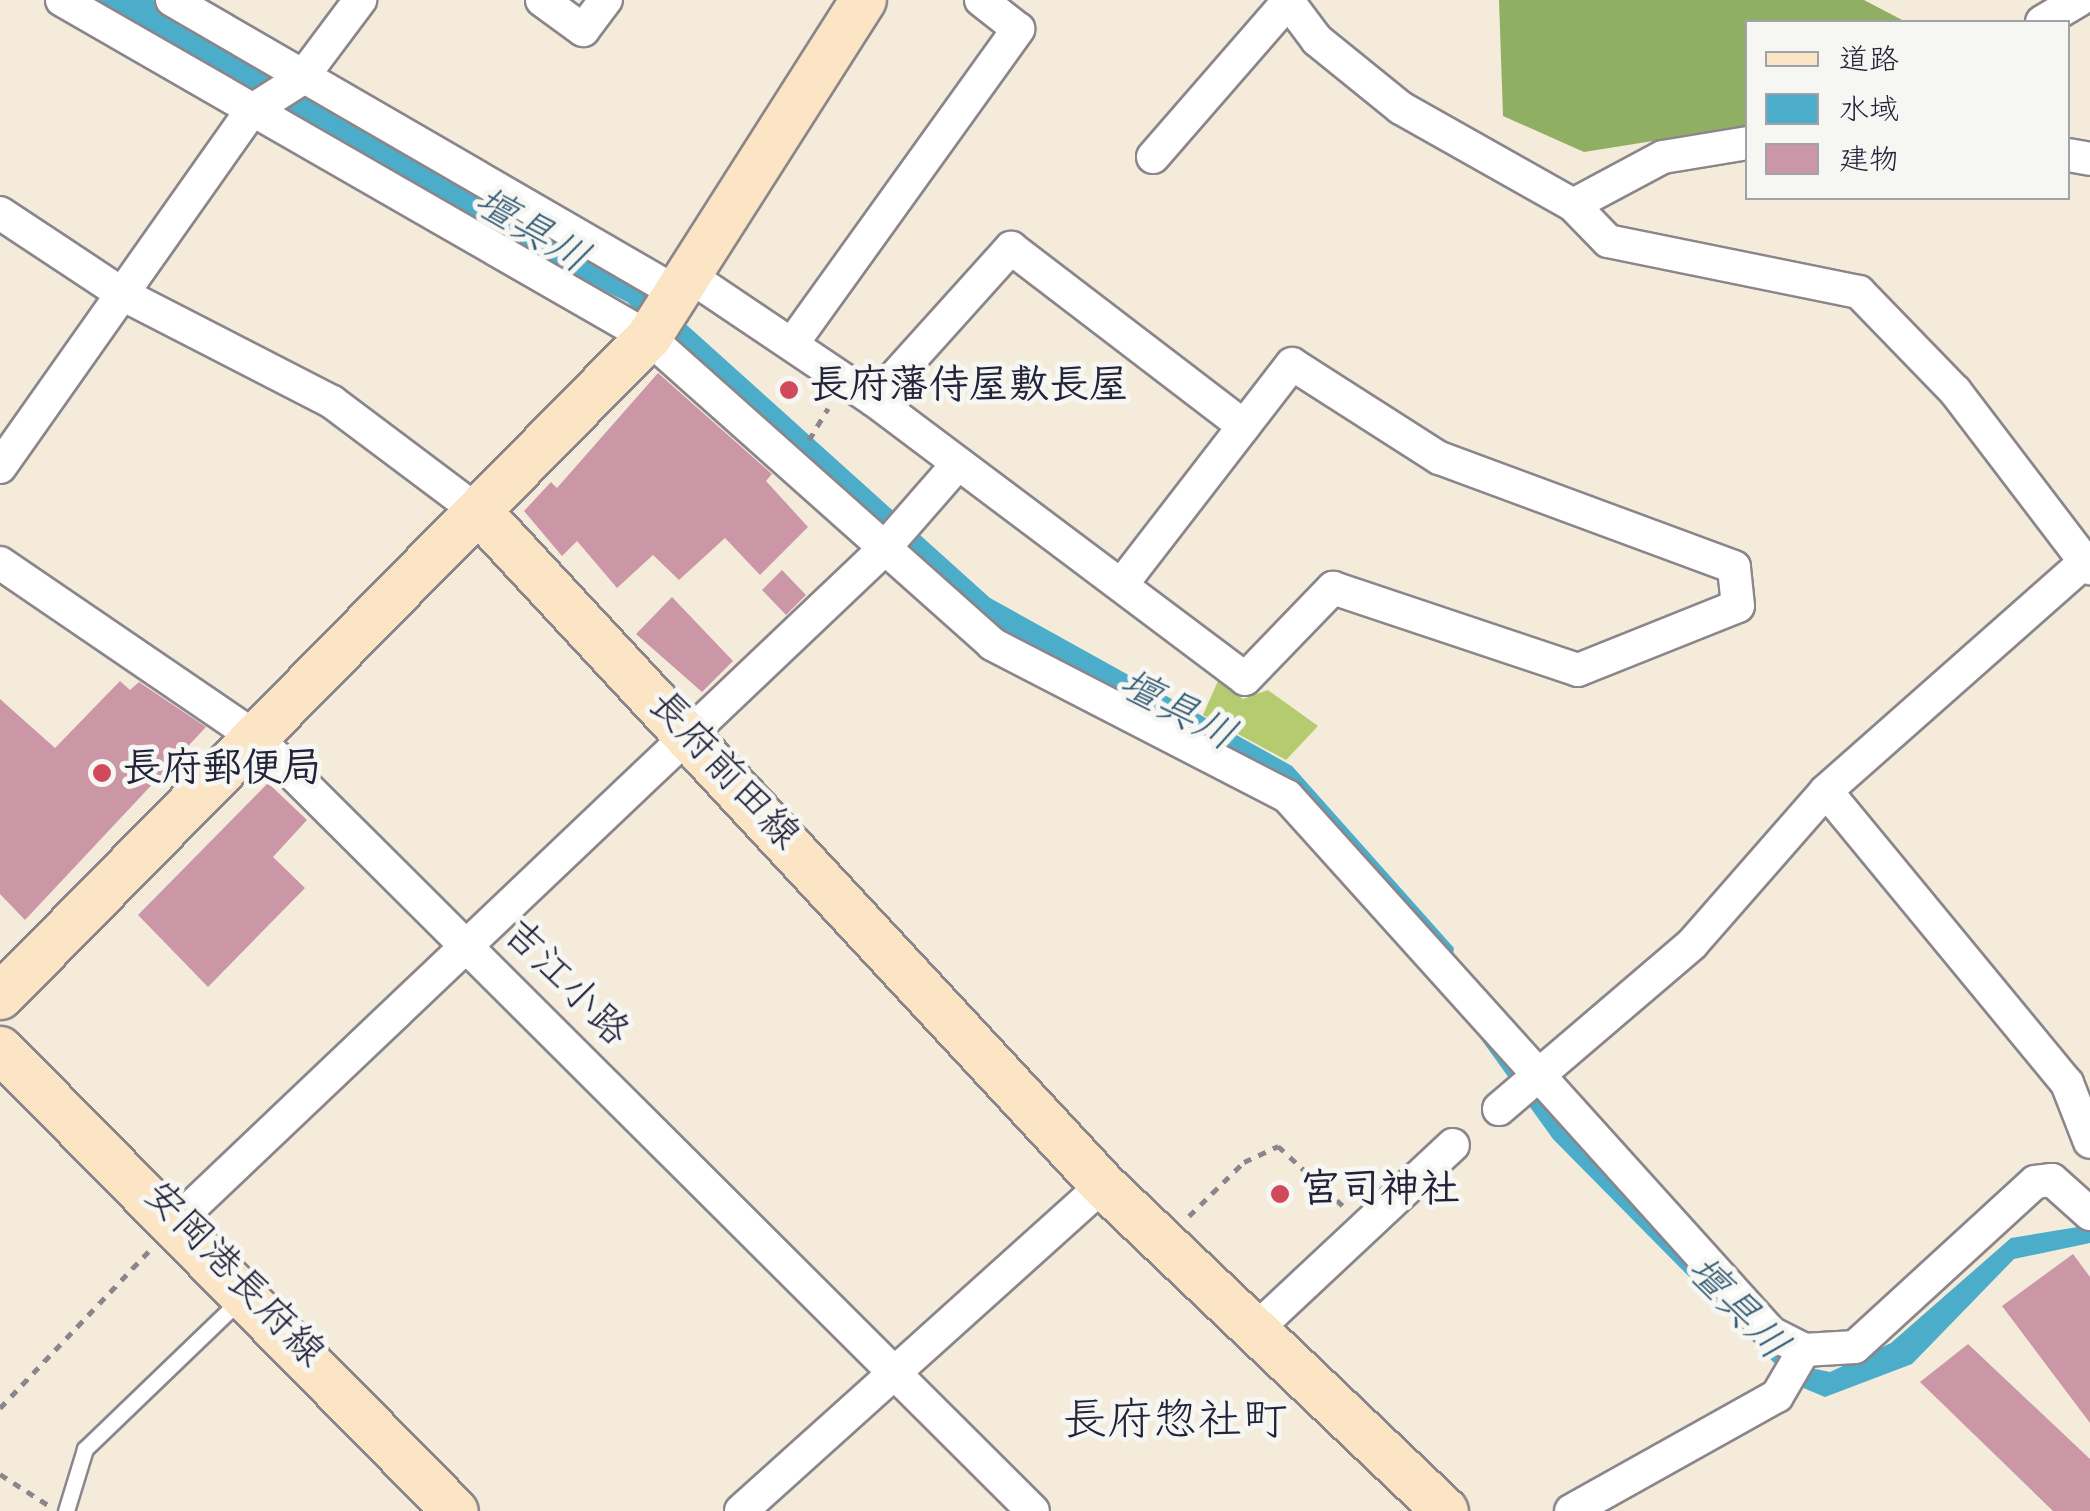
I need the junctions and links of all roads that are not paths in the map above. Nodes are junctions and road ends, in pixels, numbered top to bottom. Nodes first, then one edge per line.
1 (62, 0) edge
2 (172, 0) edge
3 (360, 0) edge
4 (542, 0) edge
5 (606, 0) edge
6 (863, 0) edge
7 (981, 0) edge
8 (2080, 0) edge
9 (1287, 1) edge
10 (2045, 20) edge
11 (296, 80) junction
12 (254, 108) junction
13 (1745, 143) edge
14 (1153, 157) dead end
15 (1573, 205) junction
16 (0, 213) edge
17 (124, 295) junction
18 (665, 307) junction
19 (792, 344) junction
20 (874, 400) junction
21 (1244, 426) junction
22 (957, 465) junction
23 (0, 467) edge
24 (481, 514) junction
25 (892, 540) junction
26 (0, 563) edge
27 (2086, 566) edge
28 (1121, 585) junction
29 (684, 733) junction
30 (257, 738) junction
31 (1826, 791) junction
32 (461, 944) junction
33 (0, 996) edge
34 (0, 1049) edge
35 (1519, 1091) junction
36 (2090, 1143) edge
37 (1453, 1145) dead end
38 (2052, 1180) junction
39 (1103, 1184) junction
40 (2090, 1214) edge
41 (178, 1220) junction
42 (248, 1292) junction
43 (1252, 1333) junction
44 (1804, 1350) junction
45 (893, 1372) junction
46 (66, 1511) edge
47 (455, 1511) edge
48 (741, 1511) edge
49 (1033, 1511) edge
50 (1445, 1511) edge
51 (1571, 1511) edge

1 - 12 street
2 - 11 street
3 - 11 street
4 - 5 street
6 - 18 main road
7 - 19 street
8 - 10 street
9 - 14 street
9 - 15 street
11 - 12 street
11 - 18 street
12 - 17 street
12 - 18 street
13 - 15 street
15 - 27 street
16 - 17 street
17 - 23 street
17 - 24 street
18 - 19 street
18 - 24 main road
18 - 25 street
19 - 20 street
20 - 21 street
20 - 22 street
21 - 28 street
21 - 28 street
22 - 25 street
22 - 28 street
24 - 29 main road, 長府前田線
24 - 30 main road
25 - 29 street
25 - 35 street
26 - 30 street, 吉江小路
27 - 31 street
29 - 32 street
29 - 39 main road, 長府前田線
30 - 32 street, 吉江小路
30 - 33 main road
31 - 35 street
31 - 36 street
32 - 41 street
32 - 45 street, 吉江小路
34 - 41 main road, 安岡港長府線
35 - 44 street
36 - 38 street
37 - 43 street
38 - 40 street
38 - 44 street
39 - 43 main road, 長府前田線
39 - 45 street
41 - 42 main road, 安岡港長府線
42 - 46 lane
42 - 47 main road, 安岡港長府線
43 - 50 main road, 長府前田線
44 - 51 street
45 - 48 street
45 - 49 street, 吉江小路

